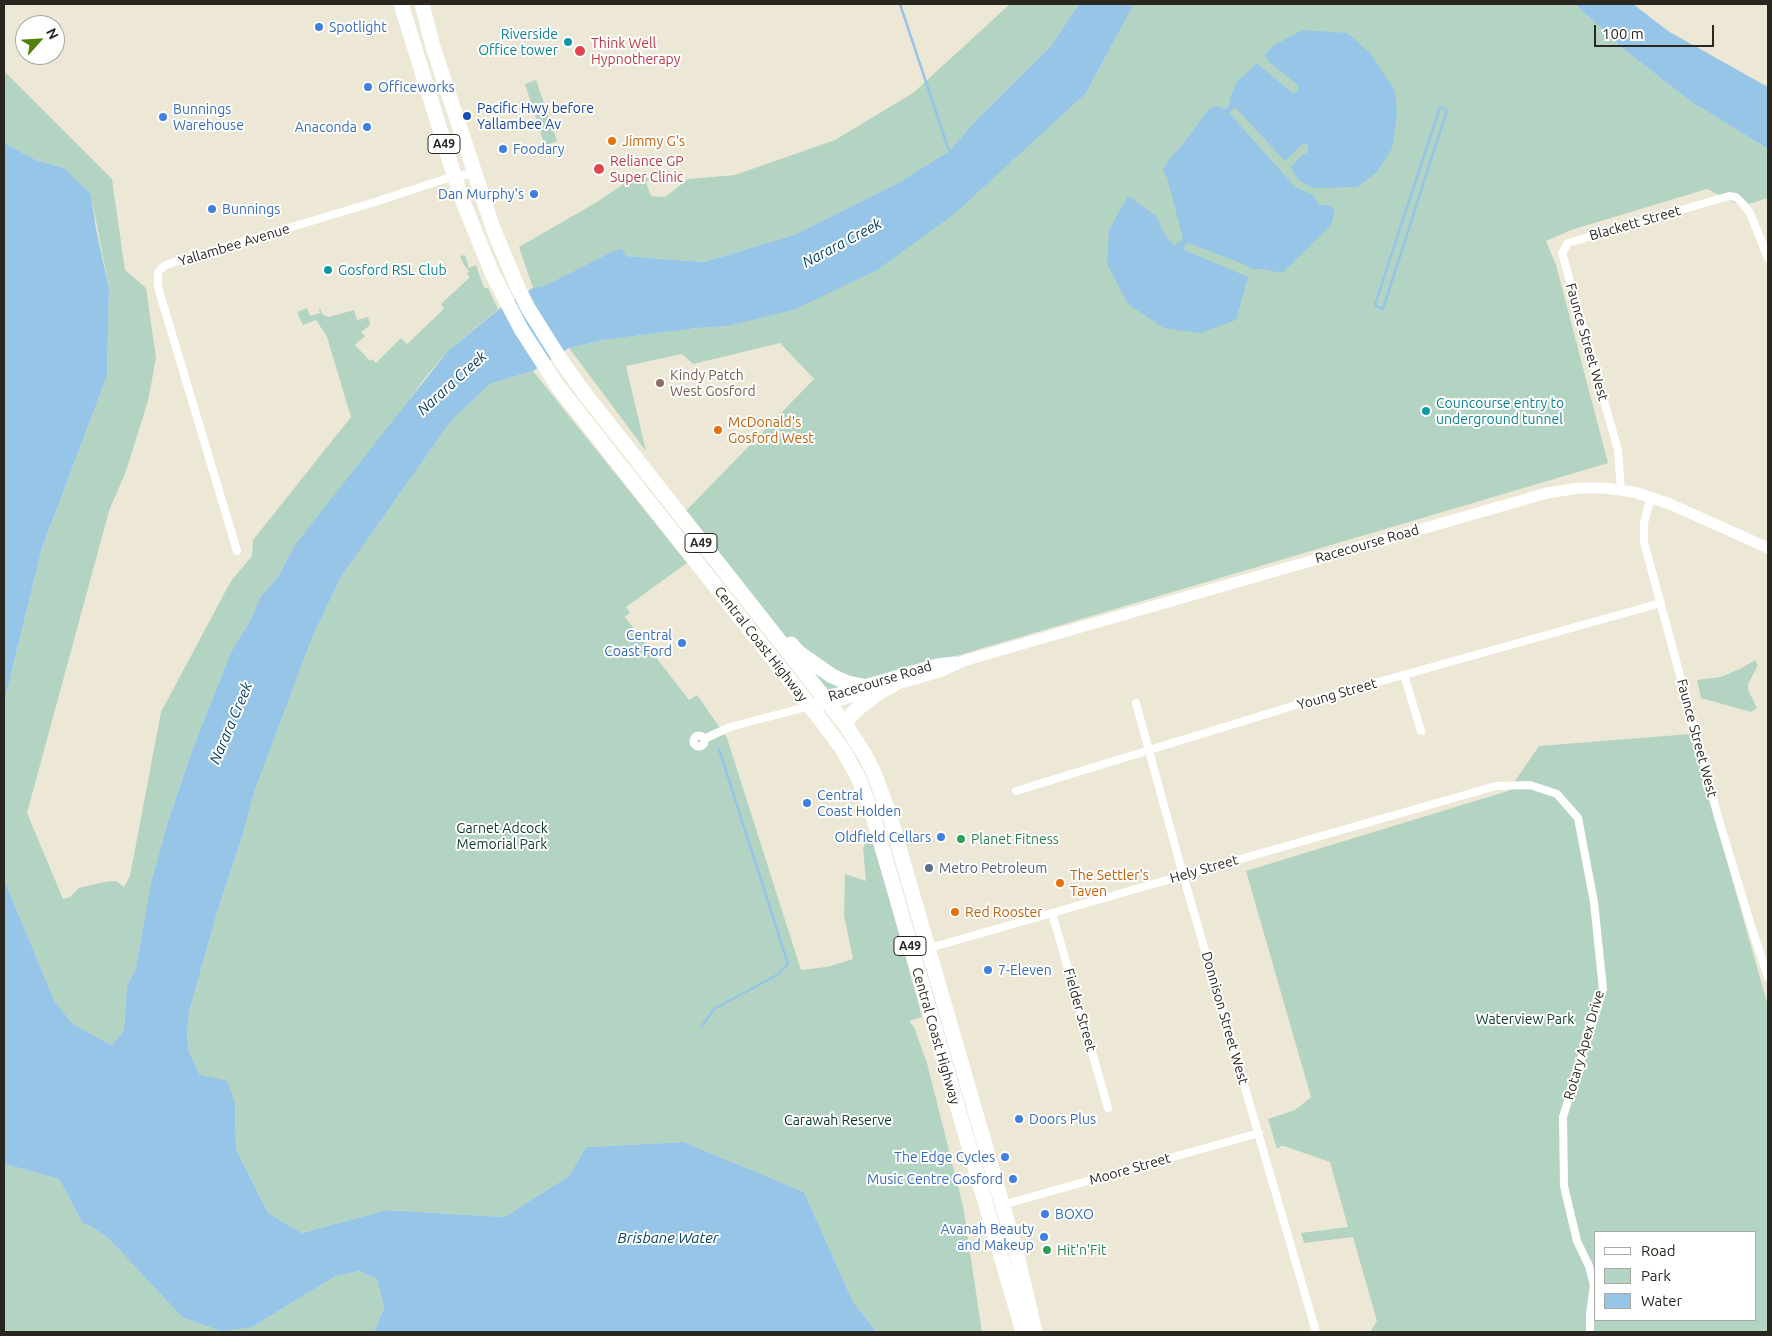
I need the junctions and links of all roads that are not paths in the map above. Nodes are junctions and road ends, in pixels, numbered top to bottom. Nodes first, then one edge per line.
1 (401, 4) edge
2 (422, 4) edge
3 (475, 174) junction
4 (454, 176) junction
5 (1562, 253) joint
6 (1768, 258) edge
7 (1621, 490) junction
8 (1651, 496) junction
9 (1768, 548) edge
10 (237, 551) dead end
11 (735, 585) junction
12 (1661, 603) junction
13 (963, 661) junction
14 (1404, 675) junction
15 (893, 685) junction
16 (863, 686) junction
17 (826, 701) junction
18 (1136, 702) dead end
19 (810, 706) junction
20 (845, 724) junction
21 (1420, 731) dead end
22 (704, 739) dead end
23 (1149, 750) junction
24 (1496, 786) joint
25 (1016, 792) dead end
26 (1183, 875) junction
27 (1052, 913) junction
28 (928, 948) junction
29 (912, 953) junction
30 (1768, 977) edge
31 (1108, 1108) dead end
32 (1259, 1133) junction
33 (983, 1198) junction
34 (1002, 1205) junction
35 (1016, 1255) junction
36 (1012, 1332) edge
37 (1023, 1332) edge
38 (1035, 1332) edge
39 (1043, 1332) edge
40 (1316, 1332) edge
41 (1590, 1332) edge

1 - 4 highway, Central Coast Highway / A49
2 - 3 highway, Central Coast Highway / A49
3 - 4 street, Yallambee Avenue
3 - 11 highway, Central Coast Highway / A49
4 - 10 street, Yallambee Avenue
4 - 19 highway, Central Coast Highway / A49
5 - 6 street, Blackett Street
5 - 7 street, Faunce Street West
7 - 8 main road, Racecourse Road
7 - 13 main road, Racecourse Road
8 - 9 main road, Racecourse Road
8 - 12 street, Faunce Street West
11 - 16 highway
11 - 17 highway, Central Coast Highway / A49
12 - 14 street, Young Street
12 - 30 street, Faunce Street West
13 - 15 main road, Racecourse Road
13 - 16 main road, Racecourse Road
14 - 21 street
14 - 23 street, Young Street
15 - 17 main road, Racecourse Road
15 - 20 highway
16 - 17 main road, Racecourse Road
17 - 19 main road, Racecourse Road
17 - 20 highway, Central Coast Highway / A49
18 - 23 street, Donnison Street West
19 - 22 street
19 - 29 highway, Central Coast Highway / A49
20 - 28 highway, Central Coast Highway / A49
23 - 25 street, Young Street
23 - 26 street, Donnison Street West
24 - 26 street, Hely Street
24 - 41 street, Rotary Apex Drive
26 - 27 street, Hely Street
26 - 32 street, Donnison Street West
27 - 28 street, Hely Street
27 - 31 street, Fielder Street
28 - 29 street, Hely Street
28 - 34 highway, Central Coast Highway / A49
29 - 33 highway, Central Coast Highway / A49
32 - 34 street, Moore Street
32 - 40 street, Donnison Street West
33 - 36 highway
33 - 37 highway, Central Coast Highway / A49
34 - 35 highway, Central Coast Highway / A49
35 - 38 highway, Central Coast Highway / A49
35 - 39 highway

